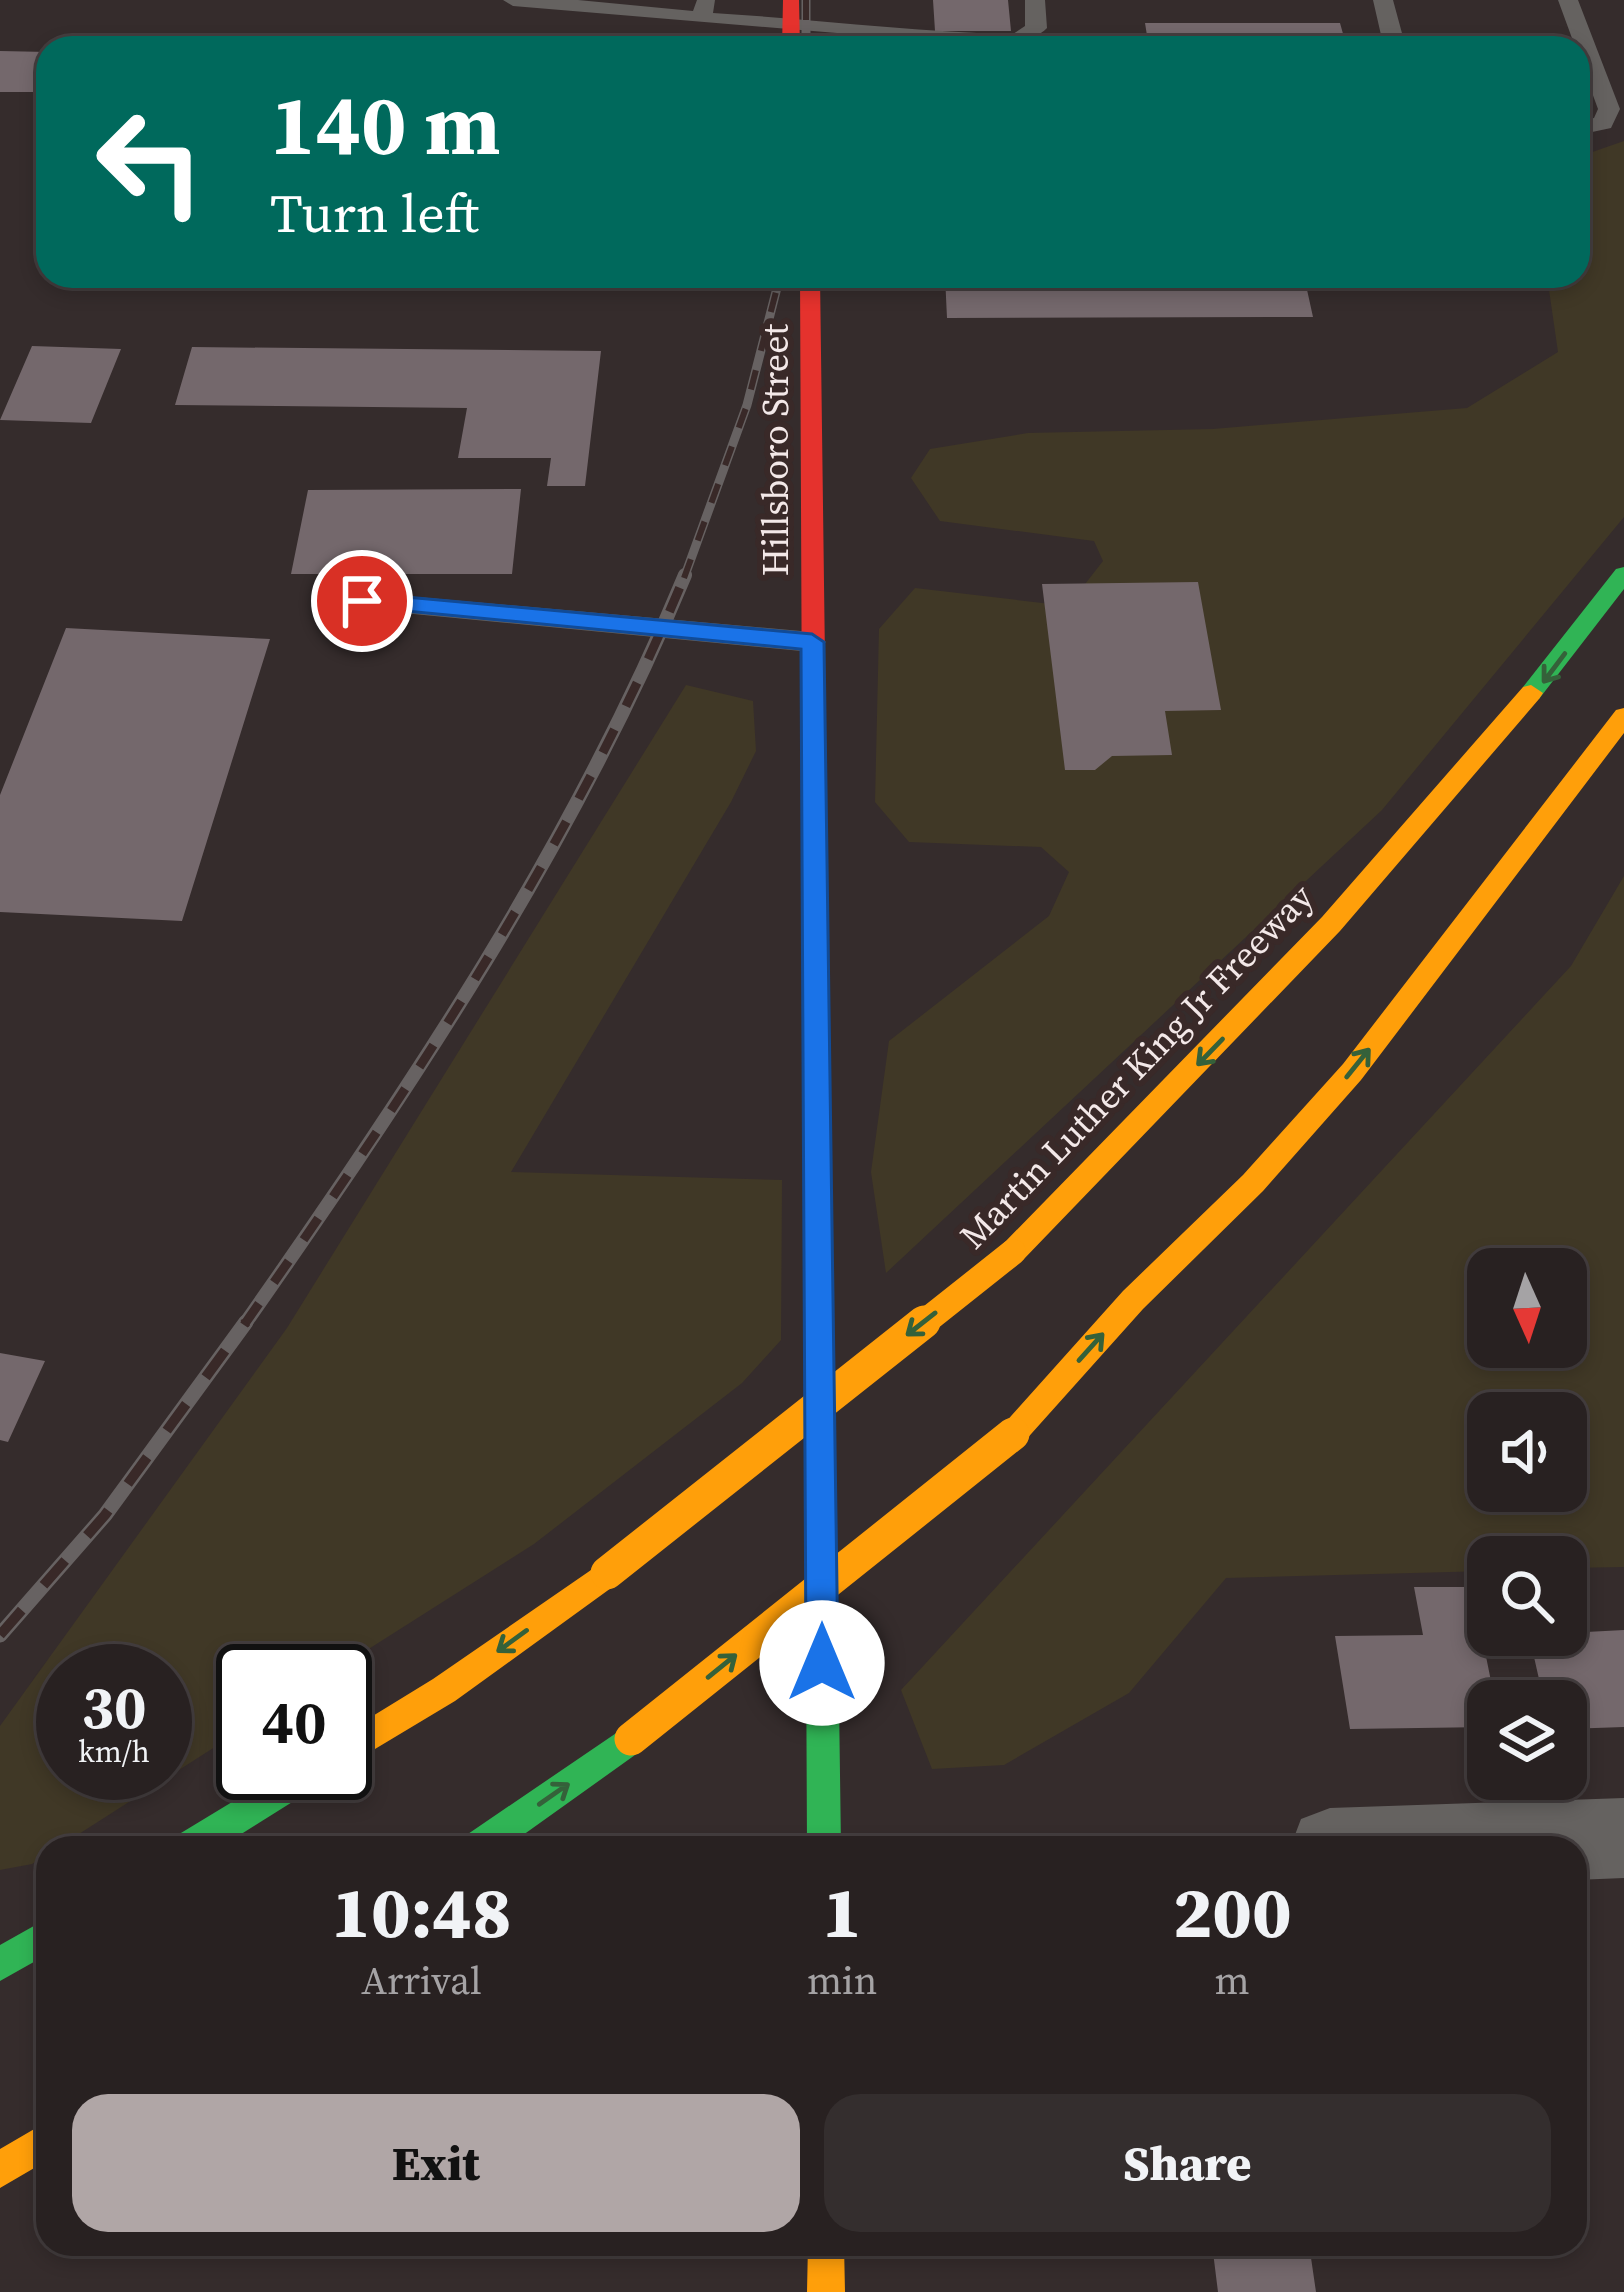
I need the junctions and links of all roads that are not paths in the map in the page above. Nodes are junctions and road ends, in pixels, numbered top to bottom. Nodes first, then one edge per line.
1 (513, 0) edge
2 (1035, 0) edge
3 (1383, 0) edge
4 (1568, 0) edge
5 (704, 9) edge
6 (791, 24) edge
7 (822, 25) edge
8 (892, 36) edge
9 (1024, 36) edge
10 (1393, 36) edge
11 (1582, 36) edge
12 (1590, 57) edge
13 (1590, 126) edge
14 (810, 288) edge
15 (1624, 574) edge
16 (362, 601) dead end
17 (812, 642) junction
18 (1624, 716) edge
19 (372, 1734) edge
20 (266, 1800) edge
21 (208, 1836) edge
22 (494, 1836) edge
23 (824, 1836) edge
24 (1624, 1838) edge
25 (1587, 1839) edge
26 (36, 1942) edge
27 (0, 1964) edge
28 (36, 2147) edge
29 (0, 2170) edge
30 (826, 2256) edge
31 (826, 2292) edge

1 - 5 lane
2 - 9 lane
3 - 10 lane
4 - 11 lane
5 - 6 lane
6 - 7 lane
7 - 8 lane
12 - 13 lane
14 - 17 main road, Hillsboro Street
15 -> 19 main road, Martin Luther King Jr Freeway, bridge
16 - 17 lane
17 - 23 main road, Hillsboro Street
22 -> 18 main road, bridge
20 - 21 main road
24 - 25 street
26 - 27 main road
28 - 29 main road
30 - 31 main road

